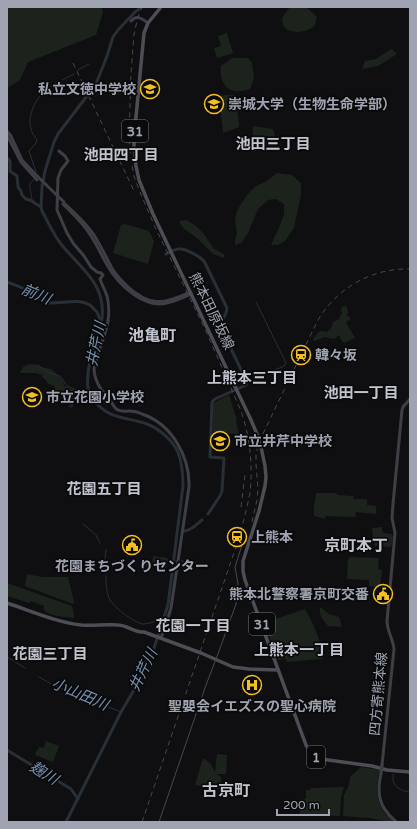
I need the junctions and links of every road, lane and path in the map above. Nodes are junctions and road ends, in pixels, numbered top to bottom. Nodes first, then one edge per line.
1 (161, 7) edge
2 (131, 20) dead end
3 (148, 23) junction
4 (7, 131) edge
5 (7, 135) edge
6 (59, 151) dead end
7 (36, 178) junction
8 (191, 293) junction
9 (410, 399) edge
10 (7, 603) edge
11 (161, 638) junction
12 (278, 670) junction
13 (410, 772) edge
14 (396, 822) edge

1 - 3 main road, 熊本田原坂線 / 31
2 - 3 main road
3 - 8 main road, 熊本田原坂線 / 31
4 - 7 main road
5 - 7 main road
6 - 11 main road
7 - 8 main road, bridge
8 - 12 main road, 熊本田原坂線 / 31
9 - 14 main road, 四方寄熊本線, bridge
10 - 11 main road
11 - 12 main road
12 - 13 main road, 1

